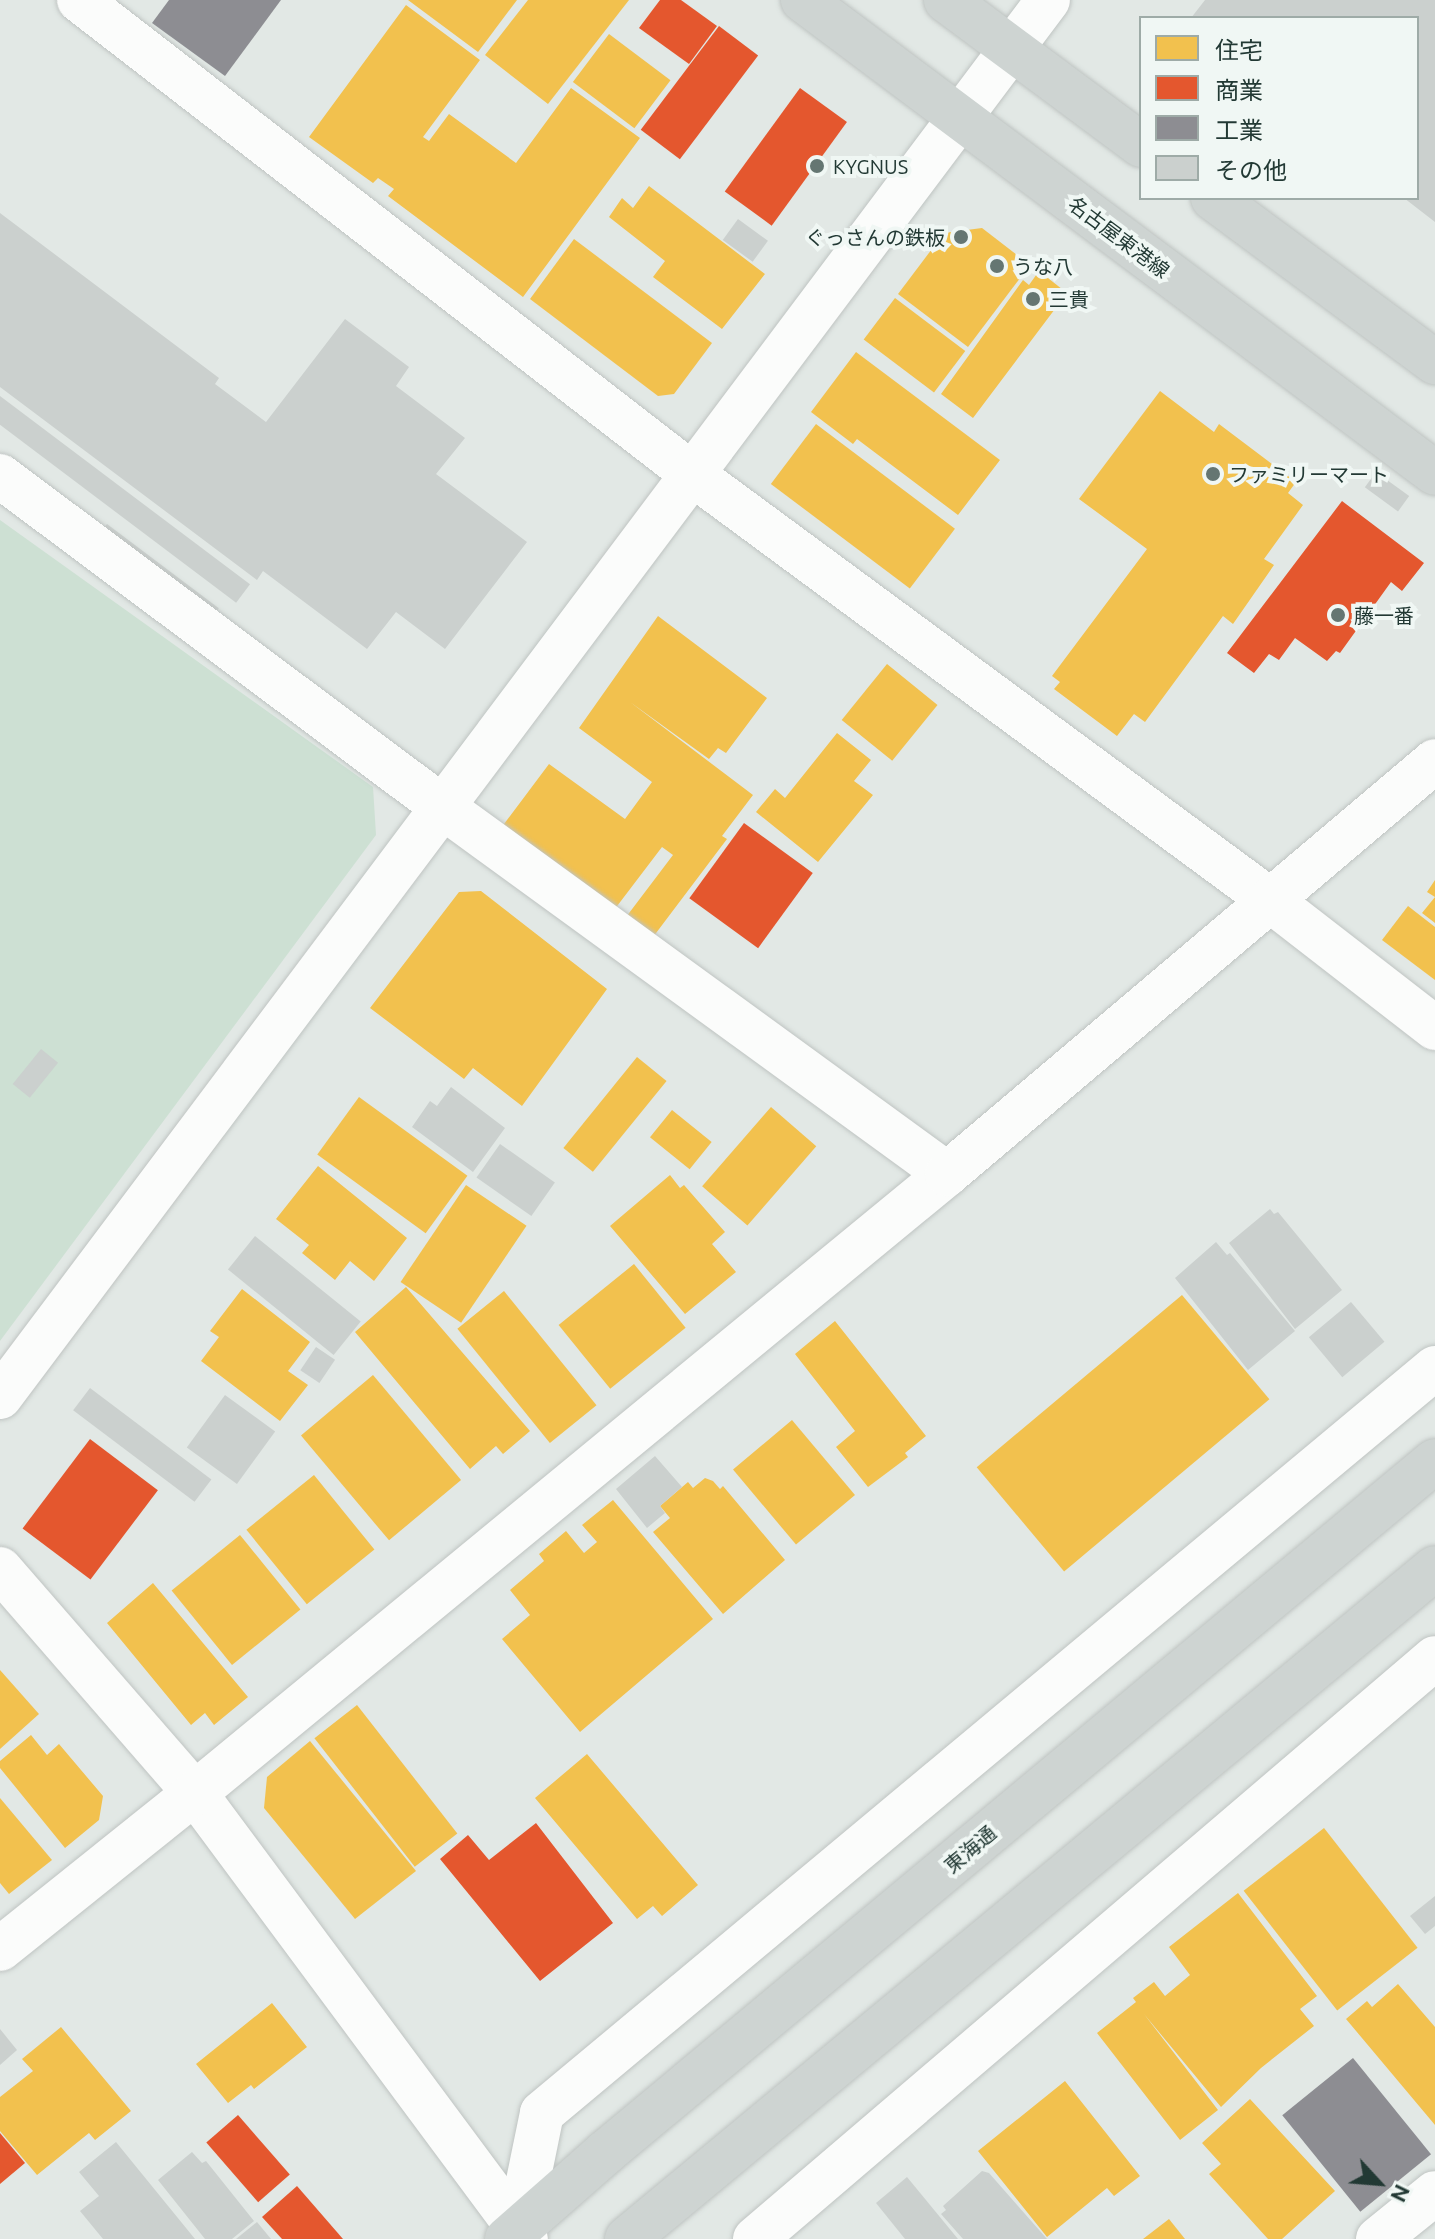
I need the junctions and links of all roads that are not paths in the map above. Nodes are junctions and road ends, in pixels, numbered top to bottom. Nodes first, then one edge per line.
1 (79, 0) edge
2 (803, 0) edge
3 (946, 0) edge
4 (1048, 0) edge
5 (1011, 49) junction
6 (959, 118) junction
7 (1139, 144) edge
8 (1216, 200) edge
9 (1435, 362) edge
10 (1435, 473) edge
11 (692, 474) junction
12 (0, 476) edge
13 (1435, 761) edge
14 (444, 808) junction
15 (1270, 900) junction
16 (1435, 1028) edge
17 (947, 1174) junction
18 (1435, 1368) edge
19 (0, 1397) edge
20 (1435, 1461) edge
21 (1435, 1568) edge
22 (0, 1569) edge
23 (1435, 1658) edge
24 (195, 1793) junction
25 (0, 1949) edge
26 (1435, 2193) edge
27 (639, 2229) edge
28 (517, 2236) edge
29 (755, 2239) edge
30 (1378, 2239) edge

1 - 11 street
2 - 6 main road, 名古屋東港線
3 - 5 main road
4 - 5 street
5 - 6 street
5 - 7 main road
6 - 10 main road, 名古屋東港線
6 - 11 street
8 - 9 main road
11 - 14 street
11 - 15 street
12 - 14 street
13 - 15 street
14 - 17 street
14 - 19 street
15 - 16 street
15 - 17 street
17 - 24 street
18 - 28 street
20 - 28 main road, 東海通
21 - 27 main road
22 - 24 street
23 - 29 street
24 - 25 street
24 - 28 street
26 - 30 street

